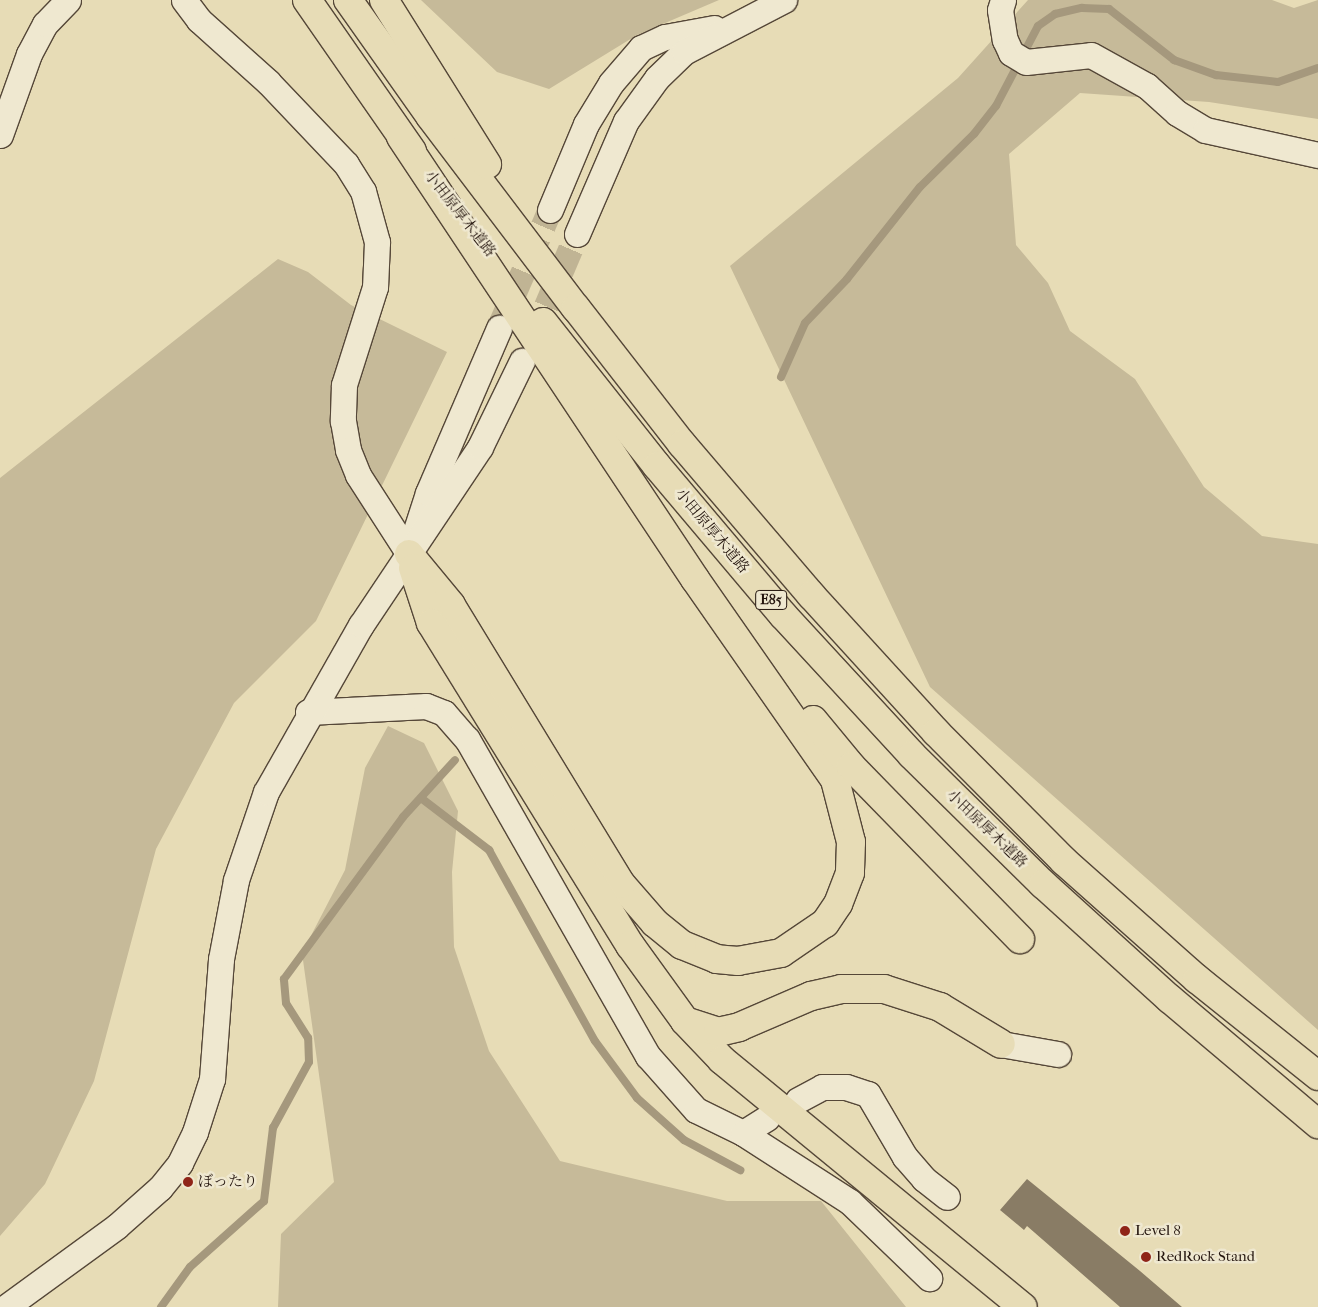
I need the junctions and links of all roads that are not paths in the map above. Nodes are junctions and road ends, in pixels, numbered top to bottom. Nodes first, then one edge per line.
1 (68, 0) edge
2 (184, 0) edge
3 (307, 0) edge
4 (348, 0) edge
5 (384, 0) edge
6 (784, 0) edge
7 (1004, 0) edge
8 (736, 24) junction
9 (0, 135) edge
10 (401, 137) junction
11 (1318, 155) edge
12 (550, 210) tunnel mouth
13 (577, 234) tunnel mouth
14 (576, 308) junction
15 (499, 328) tunnel mouth
16 (522, 361) tunnel mouth
17 (409, 554) junction
18 (695, 579) junction
19 (308, 712) junction
20 (1020, 939) dead end
21 (685, 1021) junction
22 (1001, 1044) joint
23 (1058, 1054) dead end
24 (1318, 1076) edge
25 (798, 1100) dead end
26 (767, 1118) dead end
27 (1318, 1124) edge
28 (742, 1133) junction
29 (947, 1198) dead end
30 (929, 1278) dead end
31 (6, 1307) edge
32 (1023, 1307) edge

1 - 9 street
2 - 17 street
3 - 10 highway, 小田原厚木道路 / E85
4 - 14 highway, 小田原厚木道路 / E85
5 - 14 highway
6 - 8 street
7 - 11 street
8 - 12 street
8 - 13 street
10 - 18 highway
10 - 27 highway, 小田原厚木道路 / E85
14 - 24 highway, 小田原厚木道路 / E85
15 - 17 street
16 - 17 street
17 - 18 highway
17 - 19 street
17 - 21 highway
18 - 20 highway
19 - 28 street
19 - 31 street
21 - 22 highway
21 - 32 highway
22 - 23 street
25 - 29 street
26 - 28 street
28 - 30 street

